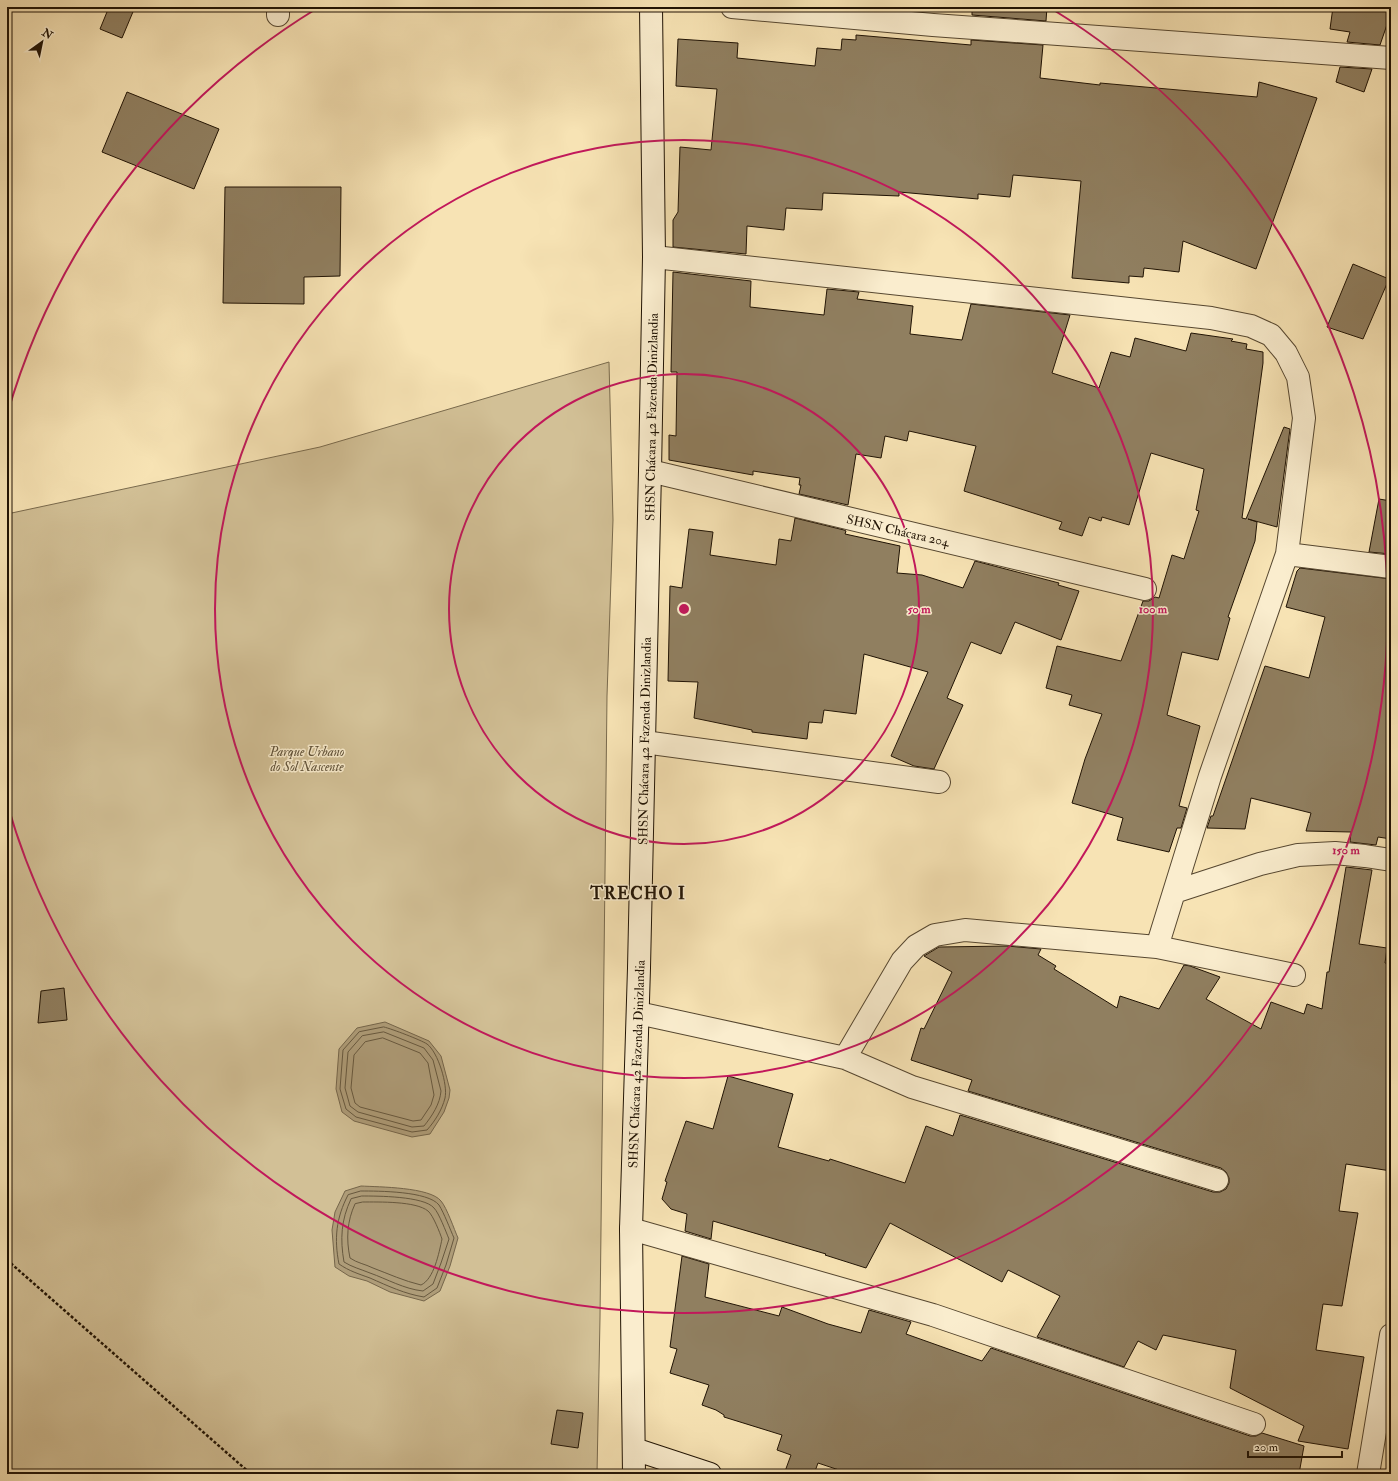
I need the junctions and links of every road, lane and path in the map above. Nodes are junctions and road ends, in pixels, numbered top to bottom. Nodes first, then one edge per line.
1 (651, 7) edge
2 (732, 7) edge
3 (934, 16) edge
4 (1391, 58) edge
5 (654, 257) junction
6 (650, 471) junction
7 (1287, 554) junction
8 (1391, 567) edge
9 (1145, 589) dead end
10 (644, 742) junction
11 (939, 782) dead end
12 (1391, 860) edge
13 (1174, 892) junction
14 (1156, 947) junction
15 (1294, 974) dead end
16 (638, 1013) junction
17 (845, 1058) junction
18 (1217, 1180) dead end
19 (631, 1229) junction
20 (7, 1260) edge
21 (1391, 1335) edge
22 (1387, 1379) edge
23 (1254, 1424) dead end
24 (634, 1449) junction
25 (251, 1474) edge
26 (634, 1474) edge
27 (710, 1474) edge
28 (1368, 1474) edge

1 - 5 street, SHSN Chácara 42 Fazenda Dinizlandia
2 - 3 street
3 - 4 street
5 - 6 street, SHSN Chácara 42 Fazenda Dinizlandia
5 - 7 street
6 - 9 street, SHSN Chácara 204
6 - 10 street, SHSN Chácara 42 Fazenda Dinizlandia
7 - 8 street
7 - 13 street
10 - 11 street
10 - 16 street, SHSN Chácara 42 Fazenda Dinizlandia
12 - 13 street
13 - 14 street
14 - 15 street
14 - 17 street
16 - 17 street
16 - 19 street, SHSN Chácara 42 Fazenda Dinizlandia
17 - 18 street
19 - 23 street
19 - 24 street, SHSN Chácara 42 Fazenda Dinizlandia
20 - 25 path
21 - 22 street
22 - 28 street
24 - 26 street, SHSN Chácara 42 Fazenda Dinizlandia
24 - 27 street

